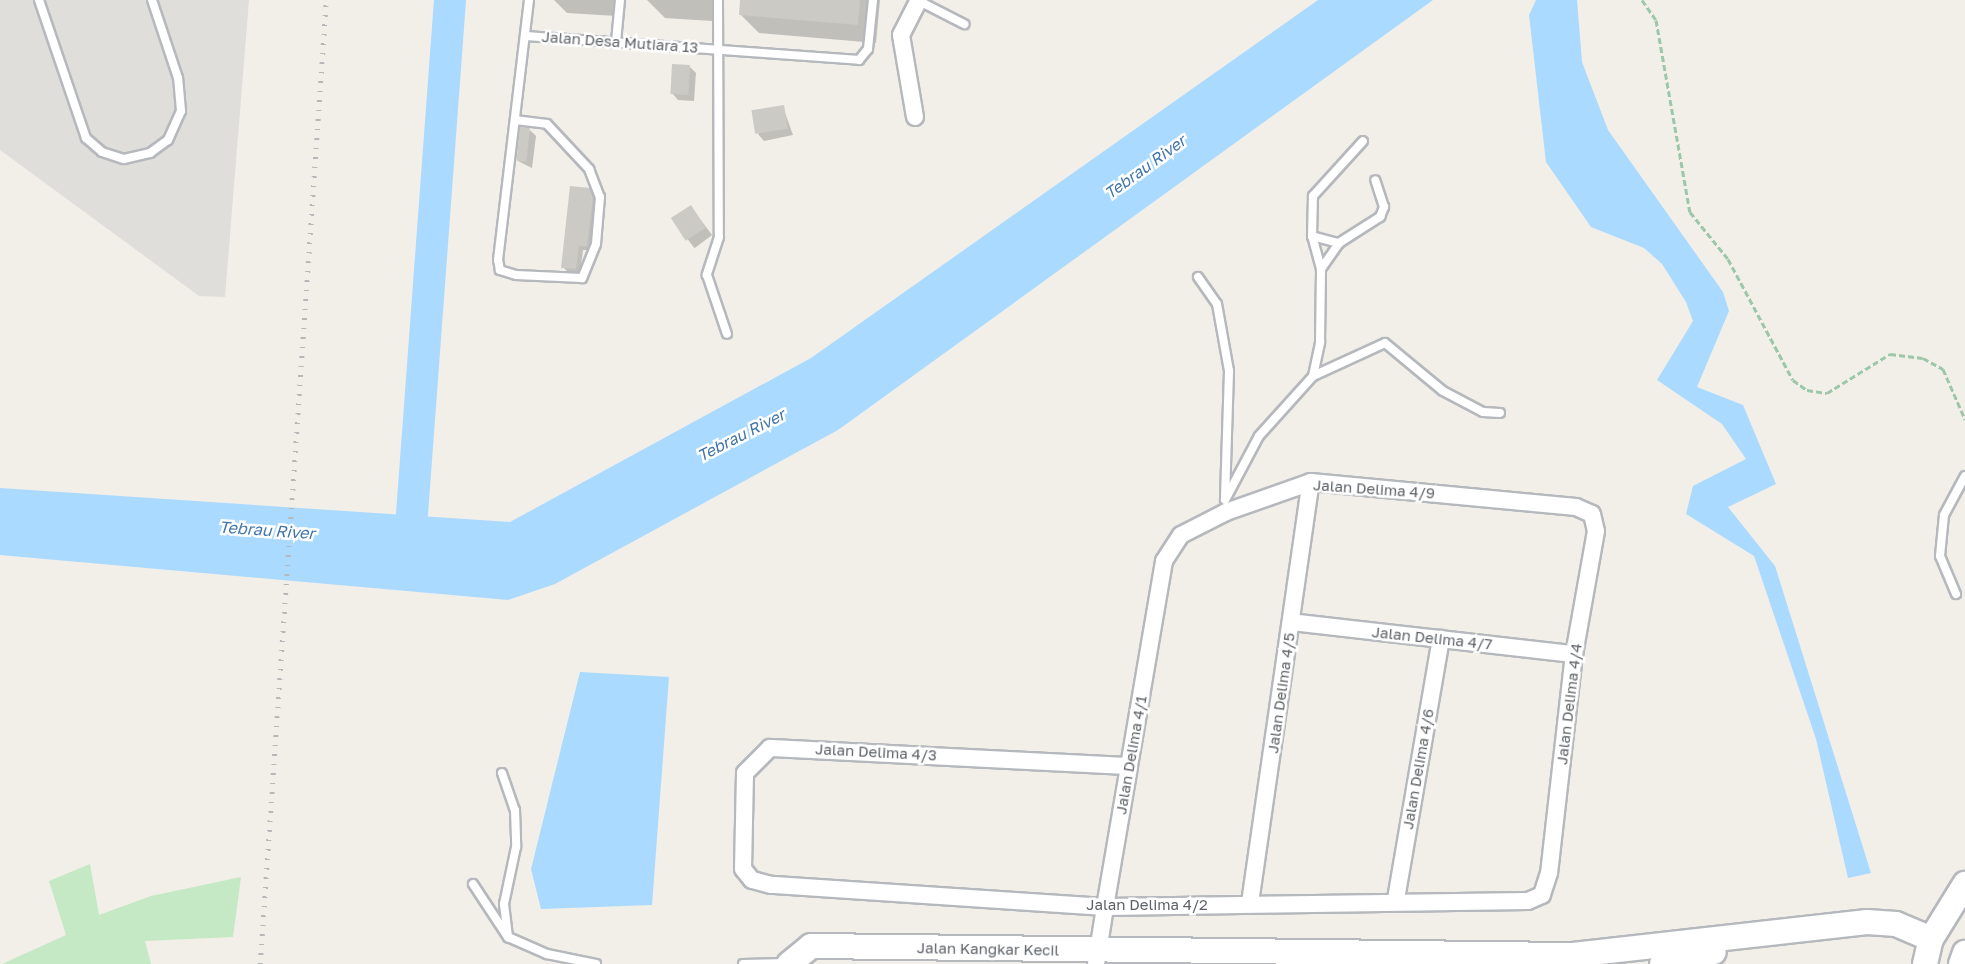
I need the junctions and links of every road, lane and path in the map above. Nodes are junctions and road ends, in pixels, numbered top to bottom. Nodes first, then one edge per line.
1 (39, 0) edge
2 (152, 0) edge
3 (529, 0) edge
4 (620, 0) edge
5 (718, 0) edge
6 (873, 0) edge
7 (1642, 0) edge
8 (919, 1) edge
9 (964, 24) dead end
10 (526, 36) junction
11 (616, 42) junction
12 (714, 49) junction
13 (915, 117) dead end
14 (515, 120) junction
15 (1363, 141) dead end
16 (1375, 180) dead end
17 (1312, 236) junction
18 (1340, 243) junction
19 (1321, 269) junction
20 (1198, 277) dead end
21 (727, 334) dead end
22 (1313, 376) junction
23 (1500, 413) dead end
24 (1965, 419) edge
25 (1965, 476) edge
26 (1311, 482) junction
27 (1226, 506) junction
28 (1592, 514) joint
29 (1170, 548) joint
30 (1956, 594) dead end
31 (1291, 622) junction
32 (1441, 639) junction
33 (1574, 654) junction
34 (1129, 766) junction
35 (502, 773) dead end
36 (752, 880) joint
37 (473, 884) dead end
38 (1965, 884) edge
39 (1542, 895) joint
40 (1396, 899) junction
41 (1250, 903) junction
42 (1106, 907) junction
43 (1770, 936) junction
44 (508, 937) junction
45 (1931, 939) junction
46 (1965, 953) edge
47 (1098, 957) edge
48 (596, 964) edge
49 (742, 964) edge
50 (789, 964) edge
51 (1662, 964) edge
52 (1924, 964) edge
53 (1961, 964) edge

1 - 2 lane
3 - 10 lane
4 - 11 lane
5 - 12 lane
6 - 12 lane, Jalan Desa Mutiara 13
7 - 24 path
8 - 9 lane
8 - 13 street
10 - 11 lane, Jalan Desa Mutiara 13
10 - 14 lane
11 - 12 lane, Jalan Desa Mutiara 13
12 - 21 lane
14 - 14 lane
15 - 17 lane
16 - 18 lane
17 - 18 lane
17 - 19 lane
18 - 19 lane
19 - 22 lane
20 - 27 lane
22 - 23 lane
22 - 27 lane
25 - 30 lane
26 - 27 street, Jalan Delima 4/9
26 - 28 street, Jalan Delima 4/9
26 - 31 street, Jalan Delima 4/5
27 - 29 street, Jalan Delima 4/9
28 - 33 street, Jalan Delima 4/4
29 - 34 street, Jalan Delima 4/1
31 - 32 street, Jalan Delima 4/7
31 - 41 street, Jalan Delima 4/5
32 - 33 street, Jalan Delima 4/7
32 - 40 street, Jalan Delima 4/6
33 - 39 street, Jalan Delima 4/4
34 - 36 street, Jalan Delima 4/3
34 - 42 street, Jalan Delima 4/1
35 - 44 lane
36 - 42 street, Jalan Delima 4/2
37 - 44 lane
38 - 45 street
39 - 40 street, Jalan Delima 4/2
40 - 41 street, Jalan Delima 4/2
41 - 42 street, Jalan Delima 4/2
42 - 47 street, Jalan Delima 4/1
43 - 45 street, Jalan Kangkar Kecil
43 - 47 street, Jalan Kangkar Kecil
43 - 51 street, Jalan Kangkar Kecil
44 - 48 lane
45 - 52 street
46 - 53 street
47 - 50 street, Jalan Kangkar Kecil
49 - 50 lane

